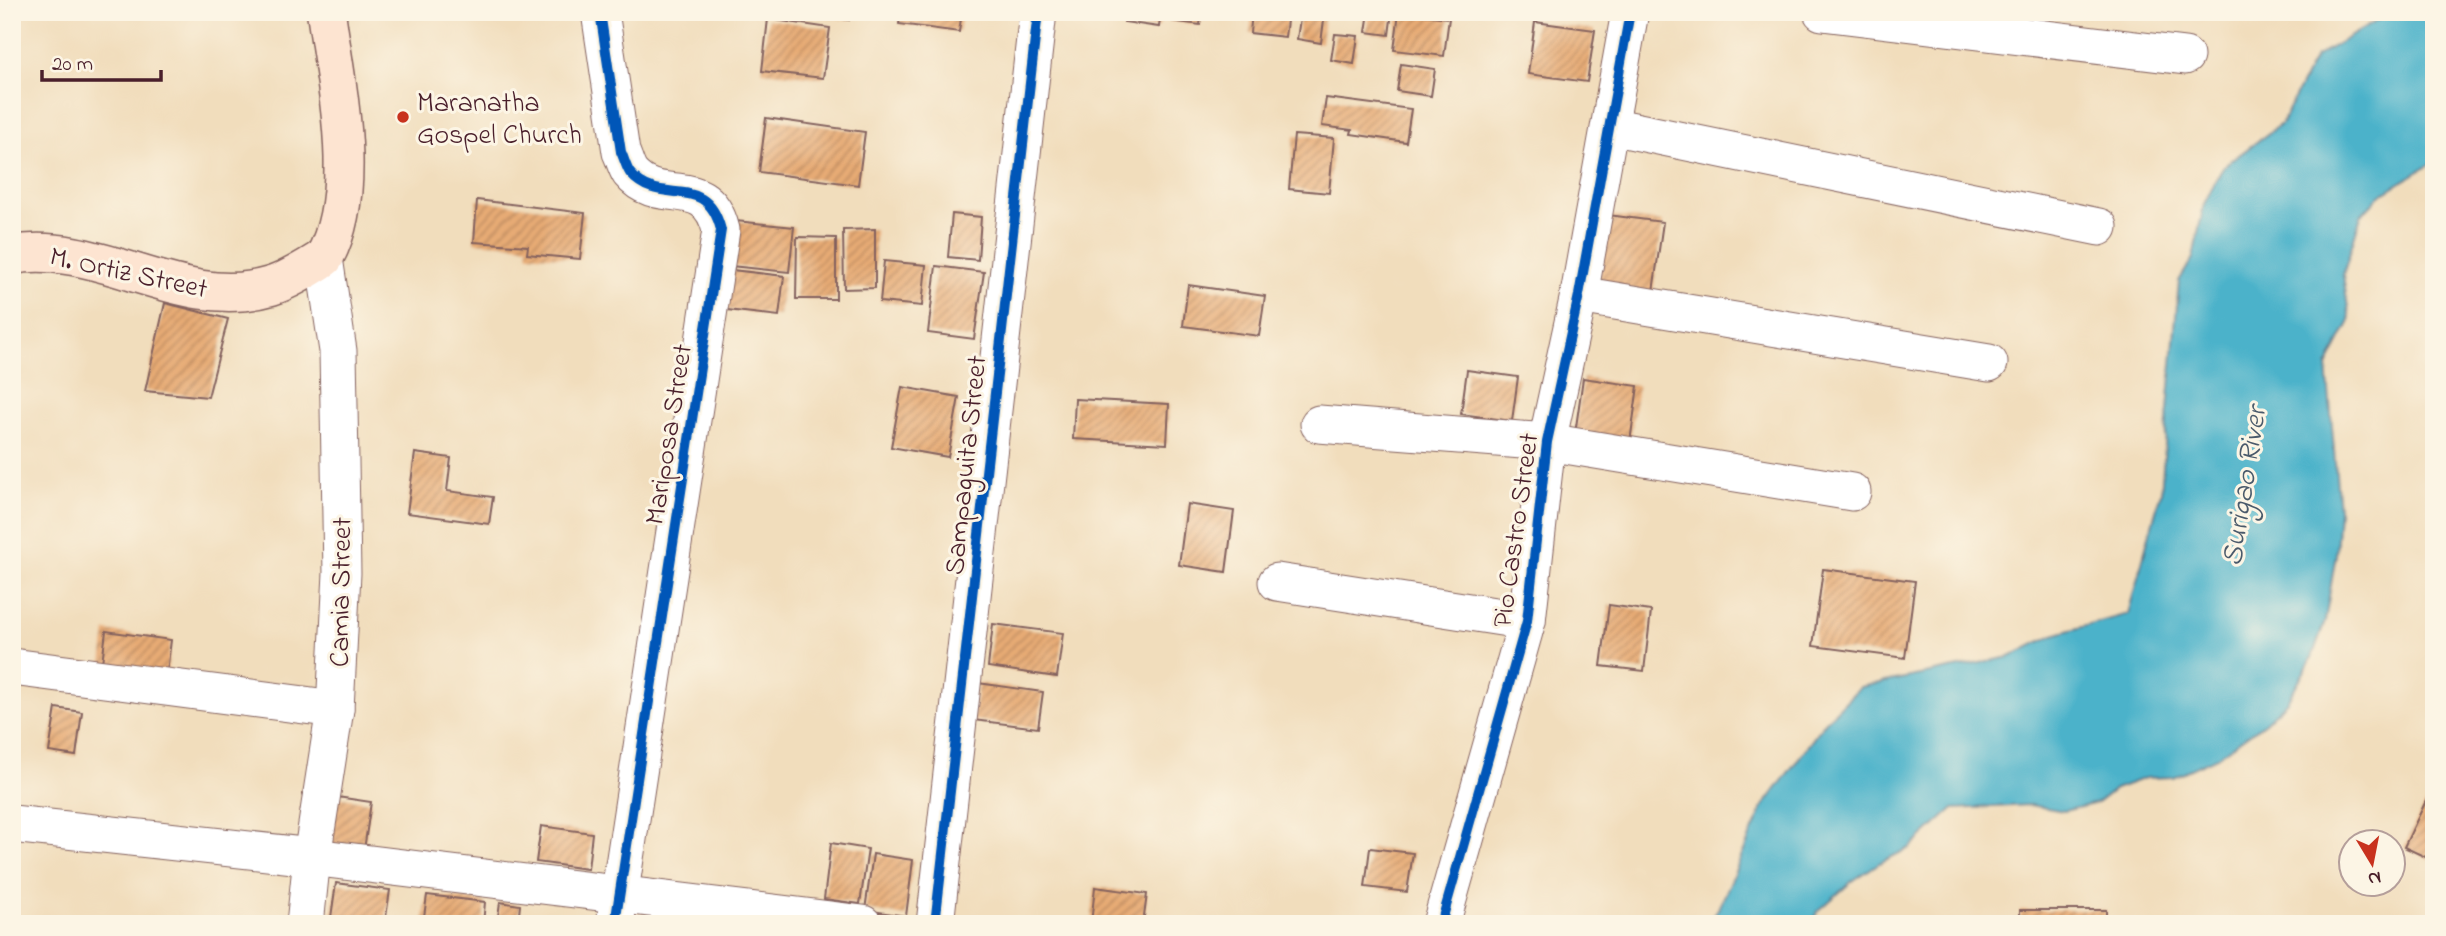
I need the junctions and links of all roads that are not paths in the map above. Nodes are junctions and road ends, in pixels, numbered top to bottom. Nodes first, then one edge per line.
1 (326, 12) edge
2 (600, 12) edge
3 (1038, 12) edge
4 (1630, 12) edge
5 (1822, 12) edge
6 (2185, 56) dead end
7 (1610, 126) junction
8 (2099, 227) dead end
9 (12, 255) edge
10 (324, 258) junction
11 (1579, 295) junction
12 (1989, 363) dead end
13 (1320, 424) dead end
14 (1547, 442) junction
15 (1852, 492) dead end
16 (1277, 582) dead end
17 (1527, 621) junction
18 (12, 667) edge
19 (335, 709) junction
20 (12, 824) edge
21 (312, 857) junction
22 (616, 910) edge
23 (784, 918) edge
24 (305, 924) edge
25 (863, 924) edge
26 (935, 924) edge
27 (1441, 924) edge

1 - 10 street
2 - 22 street, Mariposa Street
3 - 26 street, Sampaguita Street
4 - 7 street, Pio Castro Street
5 - 6 street
7 - 8 street
7 - 11 street, Pio Castro Street
9 - 10 street, M. Ortiz Street
10 - 19 street, Camia Street
11 - 12 street
11 - 14 street, Pio Castro Street
13 - 14 street
14 - 15 street
14 - 17 street, Pio Castro Street
16 - 17 street
17 - 27 street, Pio Castro Street
18 - 19 street
19 - 21 street, Camia Street
20 - 21 street
21 - 22 street
21 - 24 street, Camia Street
22 - 23 street
23 - 25 street

